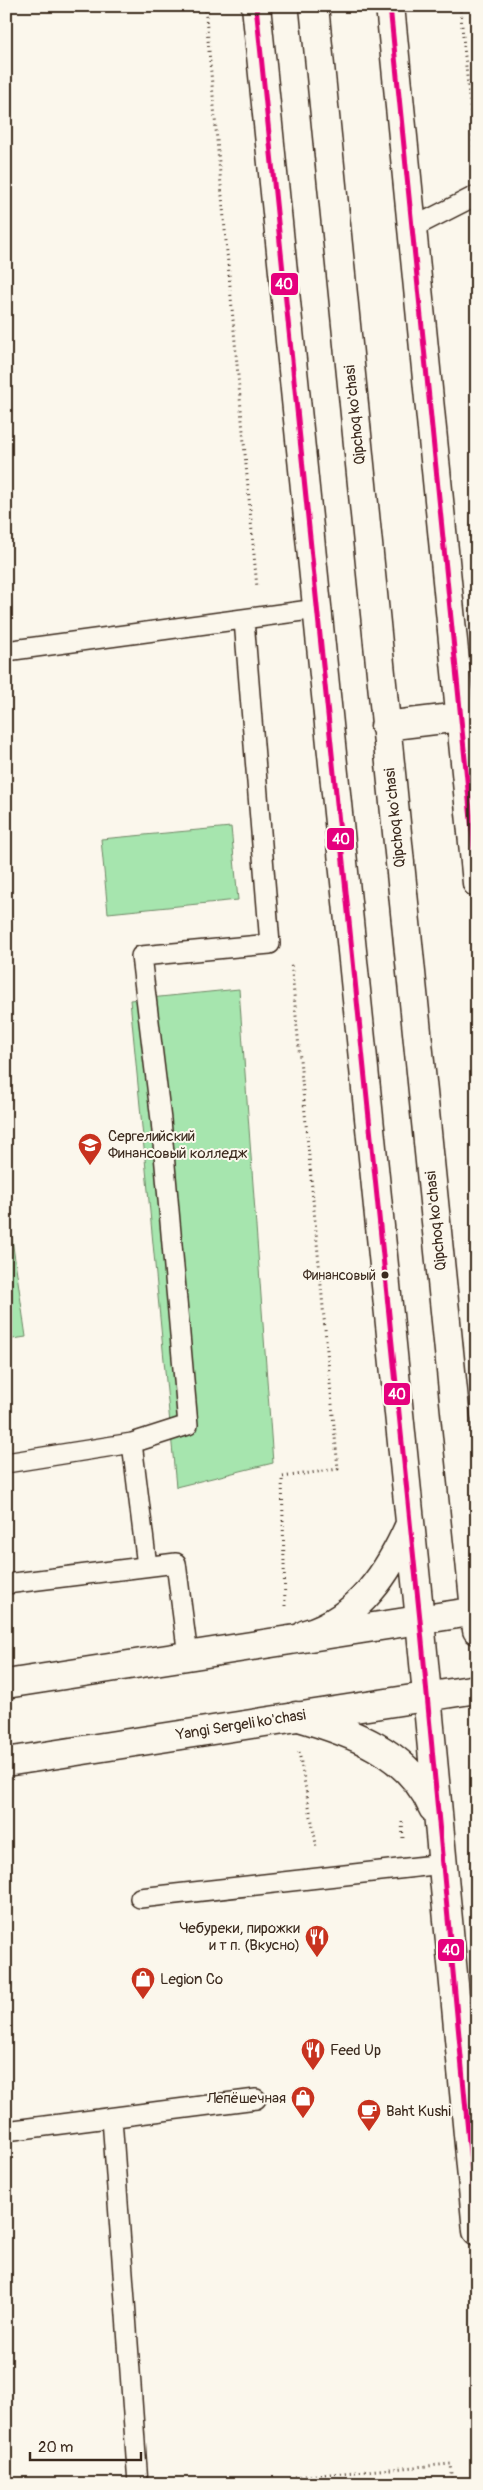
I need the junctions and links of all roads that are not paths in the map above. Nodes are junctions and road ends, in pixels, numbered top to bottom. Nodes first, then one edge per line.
1 (256, 6) edge
2 (314, 6) edge
3 (390, 6) edge
4 (477, 195) edge
5 (412, 228) junction
6 (317, 609) junction
7 (244, 620) junction
8 (6, 651) edge
9 (460, 717) junction
10 (385, 726) junction
11 (477, 883) edge
12 (132, 1443) junction
13 (6, 1463) edge
14 (410, 1523) junction
15 (147, 1566) junction
16 (6, 1584) edge
17 (476, 1616) edge
18 (420, 1620) junction
19 (288, 1640) junction
20 (188, 1656) junction
21 (6, 1684) edge
22 (477, 1689) edge
23 (427, 1696) junction
24 (296, 1716) junction
25 (6, 1762) edge
26 (438, 1819) junction
27 (443, 1864) junction
28 (140, 1898) dead end
29 (256, 2099) dead end
30 (112, 2118) junction
31 (6, 2131) edge
32 (477, 2231) edge
33 (138, 2484) edge

1 - 6 main road
2 - 10 main road, Qipchoq ko'chasi
3 - 5 main road
4 - 5 lane
5 - 9 main road
6 - 7 lane
6 - 14 main road
7 - 8 lane
7 - 12 lane
9 - 10 main road
9 - 11 main road
10 - 17 main road, Qipchoq ko'chasi
12 - 13 lane
12 - 15 lane
14 - 18 main road
14 - 19 main road
15 - 16 lane
15 - 20 lane
17 - 18 main road
18 - 19 main road
18 - 23 main road
19 - 20 main road
20 - 21 main road
22 - 23 main road, Yangi Sergeli ko'chasi
23 - 24 main road, Yangi Sergeli ko'chasi
23 - 26 main road
24 - 25 main road, Yangi Sergeli ko'chasi
24 - 26 main road
26 - 27 main road
27 - 28 lane
27 - 32 main road
29 - 30 lane
30 - 31 lane
30 - 33 lane

